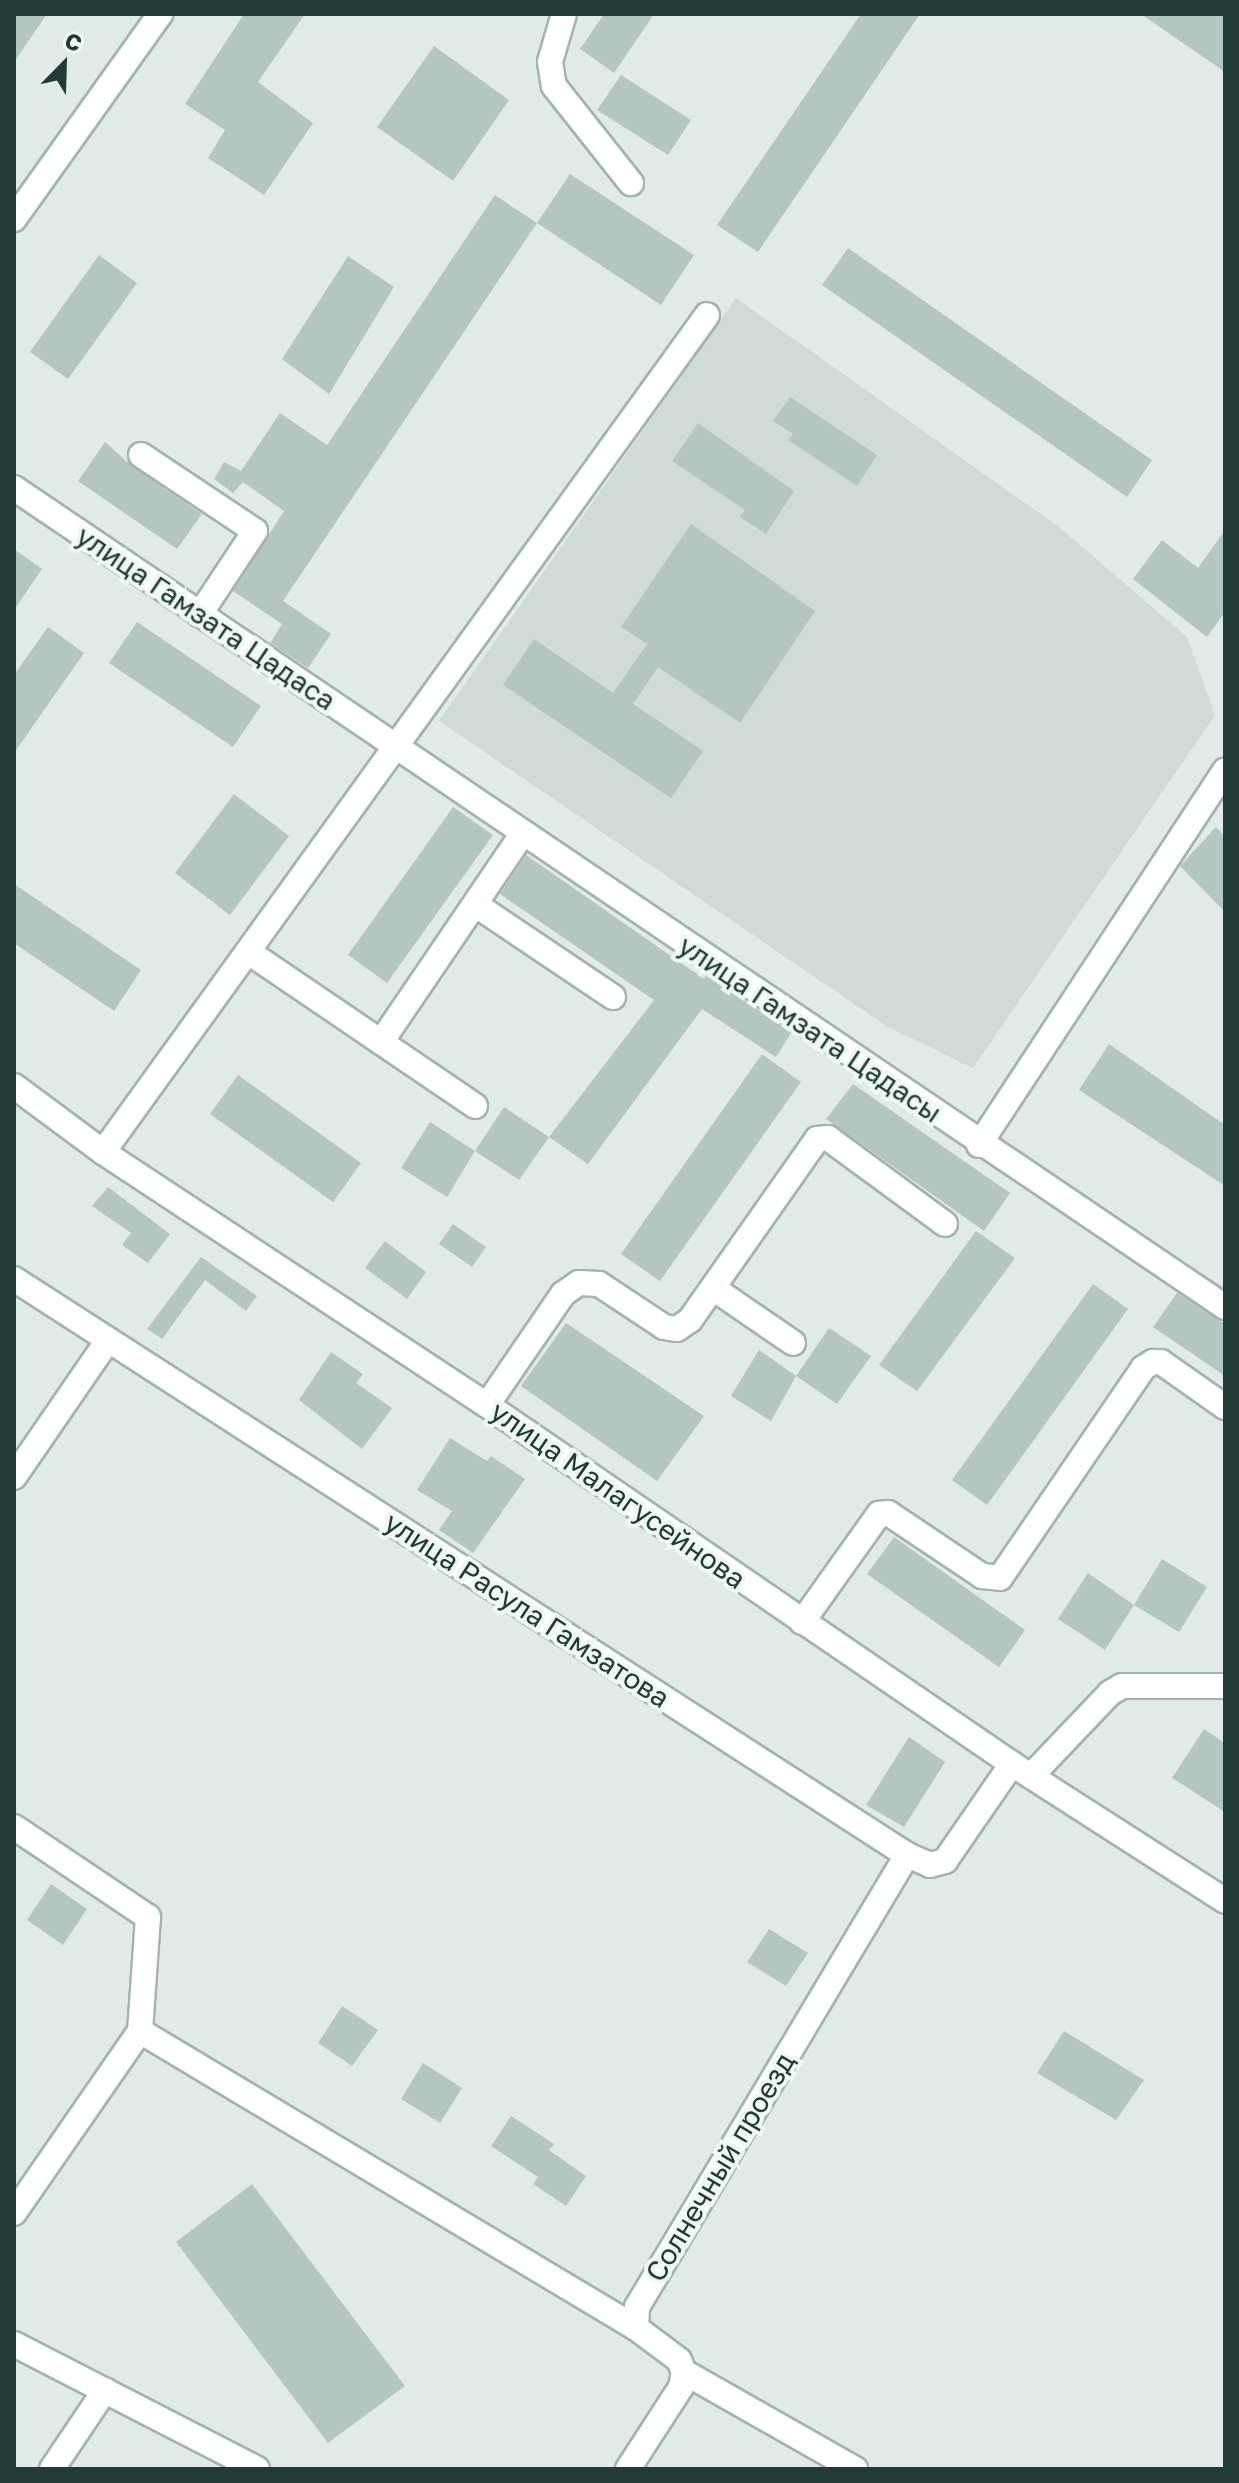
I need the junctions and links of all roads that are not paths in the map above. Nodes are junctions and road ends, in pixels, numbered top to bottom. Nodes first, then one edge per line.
1 (160, 14) edge
2 (564, 14) edge
3 (631, 183) dead end
4 (14, 219) edge
5 (707, 315) dead end
6 (141, 455) dead end
7 (14, 488) edge
8 (200, 614) junction
9 (398, 748) junction
10 (1225, 771) edge
11 (523, 833) junction
12 (476, 905) junction
13 (250, 953) junction
14 (613, 997) dead end
15 (381, 1042) junction
16 (14, 1086) edge
17 (475, 1106) dead end
18 (979, 1145) junction
19 (103, 1152) junction
20 (945, 1224) dead end
21 (14, 1279) edge
22 (713, 1288) junction
23 (1225, 1307) edge
24 (108, 1340) junction
25 (793, 1343) dead end
26 (487, 1405) junction
27 (1225, 1407) edge
28 (14, 1477) edge
29 (802, 1622) junction
30 (1225, 1686) edge
31 (1021, 1770) junction
32 (18, 1837) edge
33 (907, 1855) junction
34 (1225, 1901) edge
35 (140, 2031) junction
36 (14, 2213) edge
37 (636, 2328) junction
38 (14, 2344) edge
39 (684, 2372) junction
40 (105, 2390) junction
41 (52, 2469) edge
42 (257, 2469) edge
43 (628, 2469) edge
44 (855, 2469) edge

1 - 4 street
2 - 3 street
5 - 9 street
6 - 8 street
7 - 8 street, улица Гамзата Цадаса
8 - 9 street, улица Гамзата Цадаса
9 - 11 street, улица Гамзата Цадасы
9 - 13 street
10 - 18 street
11 - 12 street
11 - 18 street, улица Гамзата Цадасы
12 - 14 street
12 - 15 street
13 - 15 street
13 - 19 street
15 - 17 street
16 - 19 street, улица Малагусейнова
18 - 23 street, улица Гамзата Цадасы
19 - 26 street, улица Малагусейнова
20 - 22 street
21 - 24 street, улица Расула Гамзатова
22 - 25 street
22 - 26 street
24 - 28 street
24 - 33 street, улица Расула Гамзатова
26 - 29 street, улица Малагусейнова
27 - 29 street
29 - 31 street, улица Малагусейнова
30 - 31 street, улица Расула Гамзатова
31 - 33 street, улица Расула Гамзатова
31 - 34 street, улица Малагусейнова
32 - 35 street
33 - 37 street, Солнечный проезд
35 - 36 street
35 - 37 street
37 - 39 street
38 - 40 street
39 - 43 street
39 - 44 street
40 - 41 street
40 - 42 street

